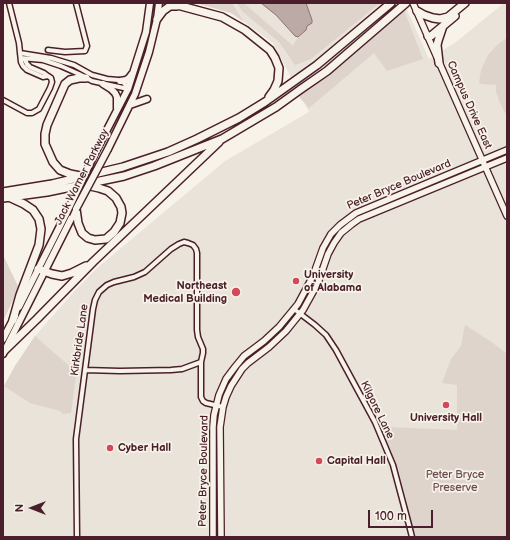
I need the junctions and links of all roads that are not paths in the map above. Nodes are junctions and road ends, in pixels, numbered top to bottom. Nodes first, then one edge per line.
1 (9, 3) edge
2 (76, 3) edge
3 (150, 3) edge
4 (159, 3) edge
5 (170, 3) edge
6 (391, 3) edge
7 (413, 3) edge
8 (464, 3) edge
9 (471, 3) edge
10 (404, 5) edge
11 (178, 6) junction
12 (417, 11) junction
13 (448, 16) junction
14 (158, 19) junction
15 (444, 26) junction
16 (428, 36) junction
17 (48, 50) dead end
18 (20, 53) junction
19 (21, 58) junction
20 (34, 59) junction
21 (439, 63) junction
22 (30, 67) junction
23 (40, 73) junction
24 (133, 73) junction
25 (86, 78) junction
26 (120, 81) junction
27 (103, 84) junction
28 (128, 89) junction
29 (135, 94) junction
30 (147, 99) dead end
31 (3, 100) edge
32 (265, 102) junction
33 (130, 105) junction
34 (117, 110) junction
35 (222, 139) junction
36 (507, 150) edge
37 (507, 158) edge
38 (483, 160) junction
39 (486, 167) junction
40 (84, 181) junction
41 (3, 192) edge
42 (6, 198) edge
43 (76, 210) junction
44 (507, 216) edge
45 (93, 262) junction
46 (42, 270) junction
47 (294, 309) junction
48 (300, 314) junction
49 (13, 320) junction
50 (3, 339) edge
51 (4, 352) edge
52 (201, 362) junction
53 (85, 370) junction
54 (216, 406) junction
55 (223, 407) junction
56 (77, 537) edge
57 (213, 537) edge
58 (221, 537) edge
59 (412, 537) edge

1 - 18 street
2 - 17 street
3 - 24 main road, Jack Warner Parkway
4 - 14 main road, Jack Warner Parkway
5 - 11 highway
6 - 32 highway
7 - 12 street, Campus Drive East
8 - 13 highway
9 - 15 highway
10 - 35 highway
11 - 14 highway
11 - 32 highway
12 - 13 highway
12 - 16 street, Campus Drive East
13 - 16 highway
14 - 29 main road, Jack Warner Parkway
15 - 16 highway
15 - 21 highway
16 - 21 street, Campus Drive East
18 - 19 street
18 - 26 street
19 - 20 street
19 - 22 street
19 - 23 street
20 - 22 street
20 - 25 street
21 - 38 street, Campus Drive East
22 - 23 street
23 - 31 street
24 - 26 main road
24 - 28 main road, Jack Warner Parkway
25 - 27 street
25 - 40 highway
26 - 28 street
27 - 28 street
27 - 34 main road
28 - 29 main road
28 - 34 main road, Jack Warner Parkway
29 - 33 main road, Jack Warner Parkway
30 - 33 main road
32 - 40 highway
33 - 43 main road, Jack Warner Parkway, bridge
34 - 46 main road, Jack Warner Parkway, bridge
35 - 40 highway
35 - 45 highway
36 - 38 street, Peter Bryce Boulevard
37 - 39 street, Peter Bryce Boulevard
38 - 39 street, Campus Drive East
38 - 47 street, Peter Bryce Boulevard
39 - 44 street, Campus Drive East
39 - 48 street, Peter Bryce Boulevard
40 - 41 highway
40 - 42 highway
40 - 43 highway
42 - 49 highway
43 - 46 main road, Jack Warner Parkway
45 - 46 highway
45 - 51 highway
46 - 49 main road, Jack Warner Parkway
46 - 51 main road, Jack Warner Parkway
47 - 48 street, Kilgore Lane
47 - 54 street, Peter Bryce Boulevard
48 - 55 street, Peter Bryce Boulevard
48 - 59 street, Kilgore Lane
49 - 50 main road, Jack Warner Parkway
52 - 53 street
52 - 53 street, Kirkbride Lane
52 - 54 street, Kirkbride Lane
53 - 56 street, Kirkbride Lane
54 - 55 street, Kirkbride Lane
54 - 57 street, Peter Bryce Boulevard
55 - 58 street, Peter Bryce Boulevard

